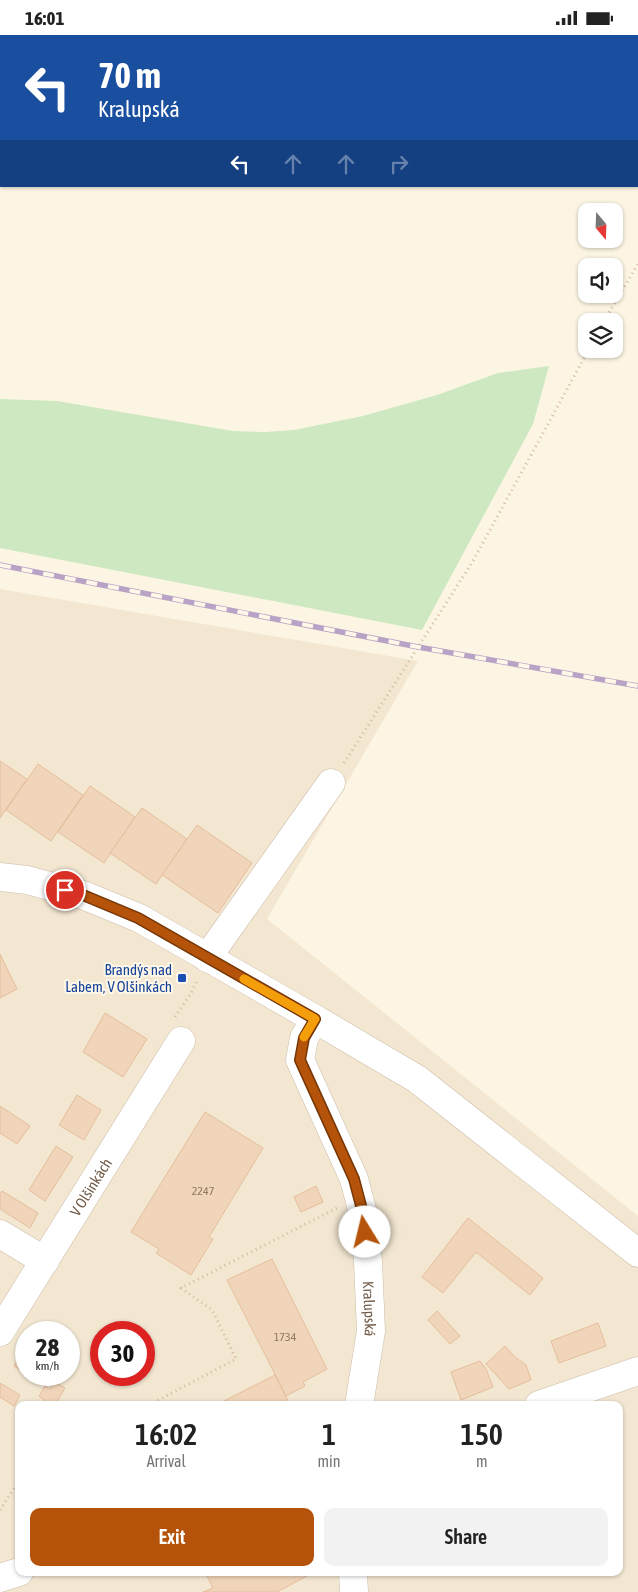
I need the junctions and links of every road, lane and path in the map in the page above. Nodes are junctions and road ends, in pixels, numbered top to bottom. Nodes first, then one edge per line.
1 (638, 264) edge
2 (609, 313) edge
3 (585, 358) edge
4 (331, 783) joint
5 (0, 877) edge
6 (207, 958) junction
7 (315, 1019) junction
8 (181, 1041) joint
9 (337, 1208) dead end
10 (0, 1234) edge
11 (638, 1253) edge
12 (45, 1261) junction
13 (0, 1332) edge
14 (638, 1371) edge
15 (157, 1401) edge
16 (361, 1401) edge
17 (551, 1401) edge
18 (15, 1487) edge
19 (0, 1510) edge
20 (15, 1573) edge
21 (353, 1576) edge
22 (0, 1579) edge
23 (354, 1592) edge

1 - 2 path
3 - 4 path
4 - 6 street
5 - 6 street
6 - 7 street
6 - 8 path
7 - 11 street
7 - 16 street, Kralupská
8 - 12 street, V Olšinkách
9 - 15 path
10 - 12 street
12 - 13 street, V Olšinkách
14 - 17 street
18 - 19 path
20 - 22 street
21 - 23 street

